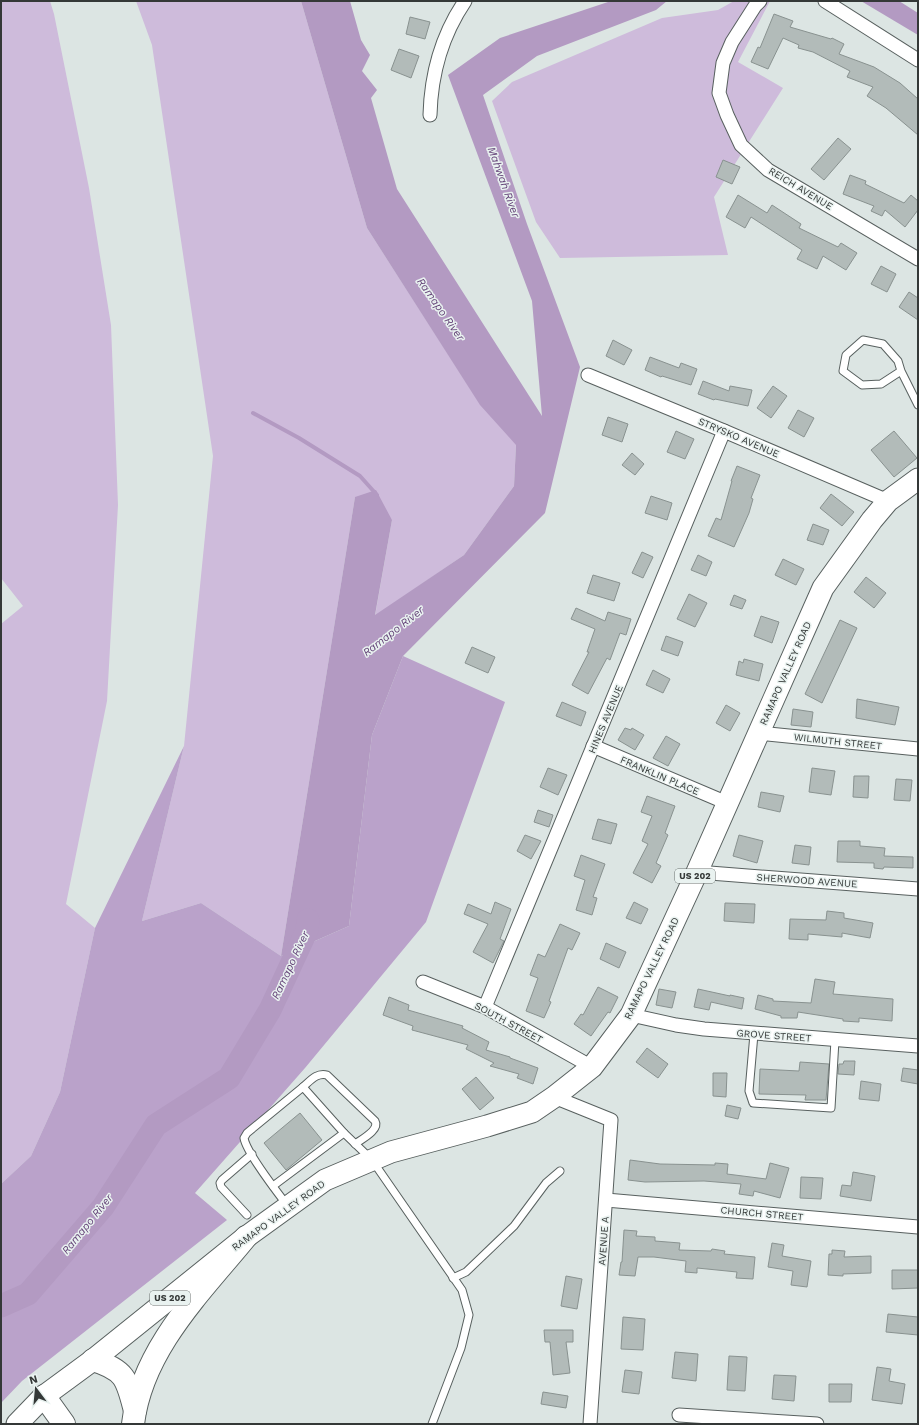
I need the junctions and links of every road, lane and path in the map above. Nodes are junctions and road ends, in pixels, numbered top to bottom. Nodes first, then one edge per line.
1 (760, 1) edge
2 (825, 1) edge
3 (463, 3) edge
4 (918, 60) edge
5 (430, 115) dead end
6 (918, 259) edge
7 (901, 371) junction
8 (588, 375) dead end
9 (918, 405) edge
10 (724, 431) junction
11 (918, 479) edge
12 (888, 501) junction
13 (758, 733) junction
14 (593, 746) junction
15 (918, 748) edge
16 (727, 803) junction
17 (697, 872) junction
18 (918, 889) edge
19 (423, 982) dead end
20 (485, 1007) junction
21 (631, 1015) junction
22 (754, 1034) junction
23 (835, 1040) junction
24 (918, 1046) edge
25 (592, 1067) junction
26 (303, 1087) junction
27 (554, 1097) junction
28 (344, 1134) junction
29 (355, 1144) junction
30 (252, 1154) junction
31 (372, 1160) junction
32 (560, 1171) dead end
33 (273, 1186) junction
34 (606, 1200) junction
35 (288, 1207) junction
36 (247, 1215) dead end
37 (918, 1226) edge
38 (246, 1237) junction
39 (453, 1278) junction
40 (93, 1360) junction
41 (44, 1396) junction
42 (679, 1415) dead end
43 (134, 1418) edge
44 (17, 1424) edge
45 (64, 1424) edge
46 (432, 1424) edge
47 (590, 1424) edge
48 (817, 1424) edge

1 - 6 street, REICH AVENUE
2 - 4 street
3 - 5 street
7 - 7 lane
7 - 9 lane
8 - 10 street, STRYSKO AVENUE
10 - 12 street, STRYSKO AVENUE
10 - 14 street, HINES AVENUE
11 - 12 main road, RAMAPO VALLEY ROAD / US 202
12 - 13 main road, RAMAPO VALLEY ROAD / US 202
13 - 15 street, WILMUTH STREET
13 - 16 main road, RAMAPO VALLEY ROAD / US 202
14 - 16 street, FRANKLIN PLACE
14 - 20 street, HINES AVENUE
16 - 17 main road, RAMAPO VALLEY ROAD / US 202
17 - 18 street, SHERWOOD AVENUE
17 - 21 main road, RAMAPO VALLEY ROAD / US 202
19 - 20 street, SOUTH STREET
20 - 25 street, SOUTH STREET
21 - 22 street, GROVE STREET
21 - 25 main road, RAMAPO VALLEY ROAD / US 202
22 - 23 street, GROVE STREET
22 - 23 lane
23 - 24 street, GROVE STREET
25 - 27 main road, RAMAPO VALLEY ROAD / US 202
26 - 28 lane
26 - 29 lane
26 - 30 lane
27 - 31 main road, RAMAPO VALLEY ROAD / US 202
27 - 34 street, AVENUE A
28 - 29 lane
28 - 33 lane
29 - 31 lane
30 - 33 lane
30 - 36 lane
31 - 35 main road, RAMAPO VALLEY ROAD / US 202
31 - 39 lane
32 - 39 lane
33 - 35 lane
34 - 37 street, CHURCH STREET
34 - 47 street, AVENUE A
35 - 38 main road, RAMAPO VALLEY ROAD / US 202
38 - 40 main road, RAMAPO VALLEY ROAD / US 202
38 - 43 highway
39 - 46 lane
40 - 41 main road, RAMAPO VALLEY ROAD / US 202
40 - 43 highway
41 - 44 main road, RAMAPO VALLEY ROAD / US 202
41 - 45 highway
42 - 48 street

